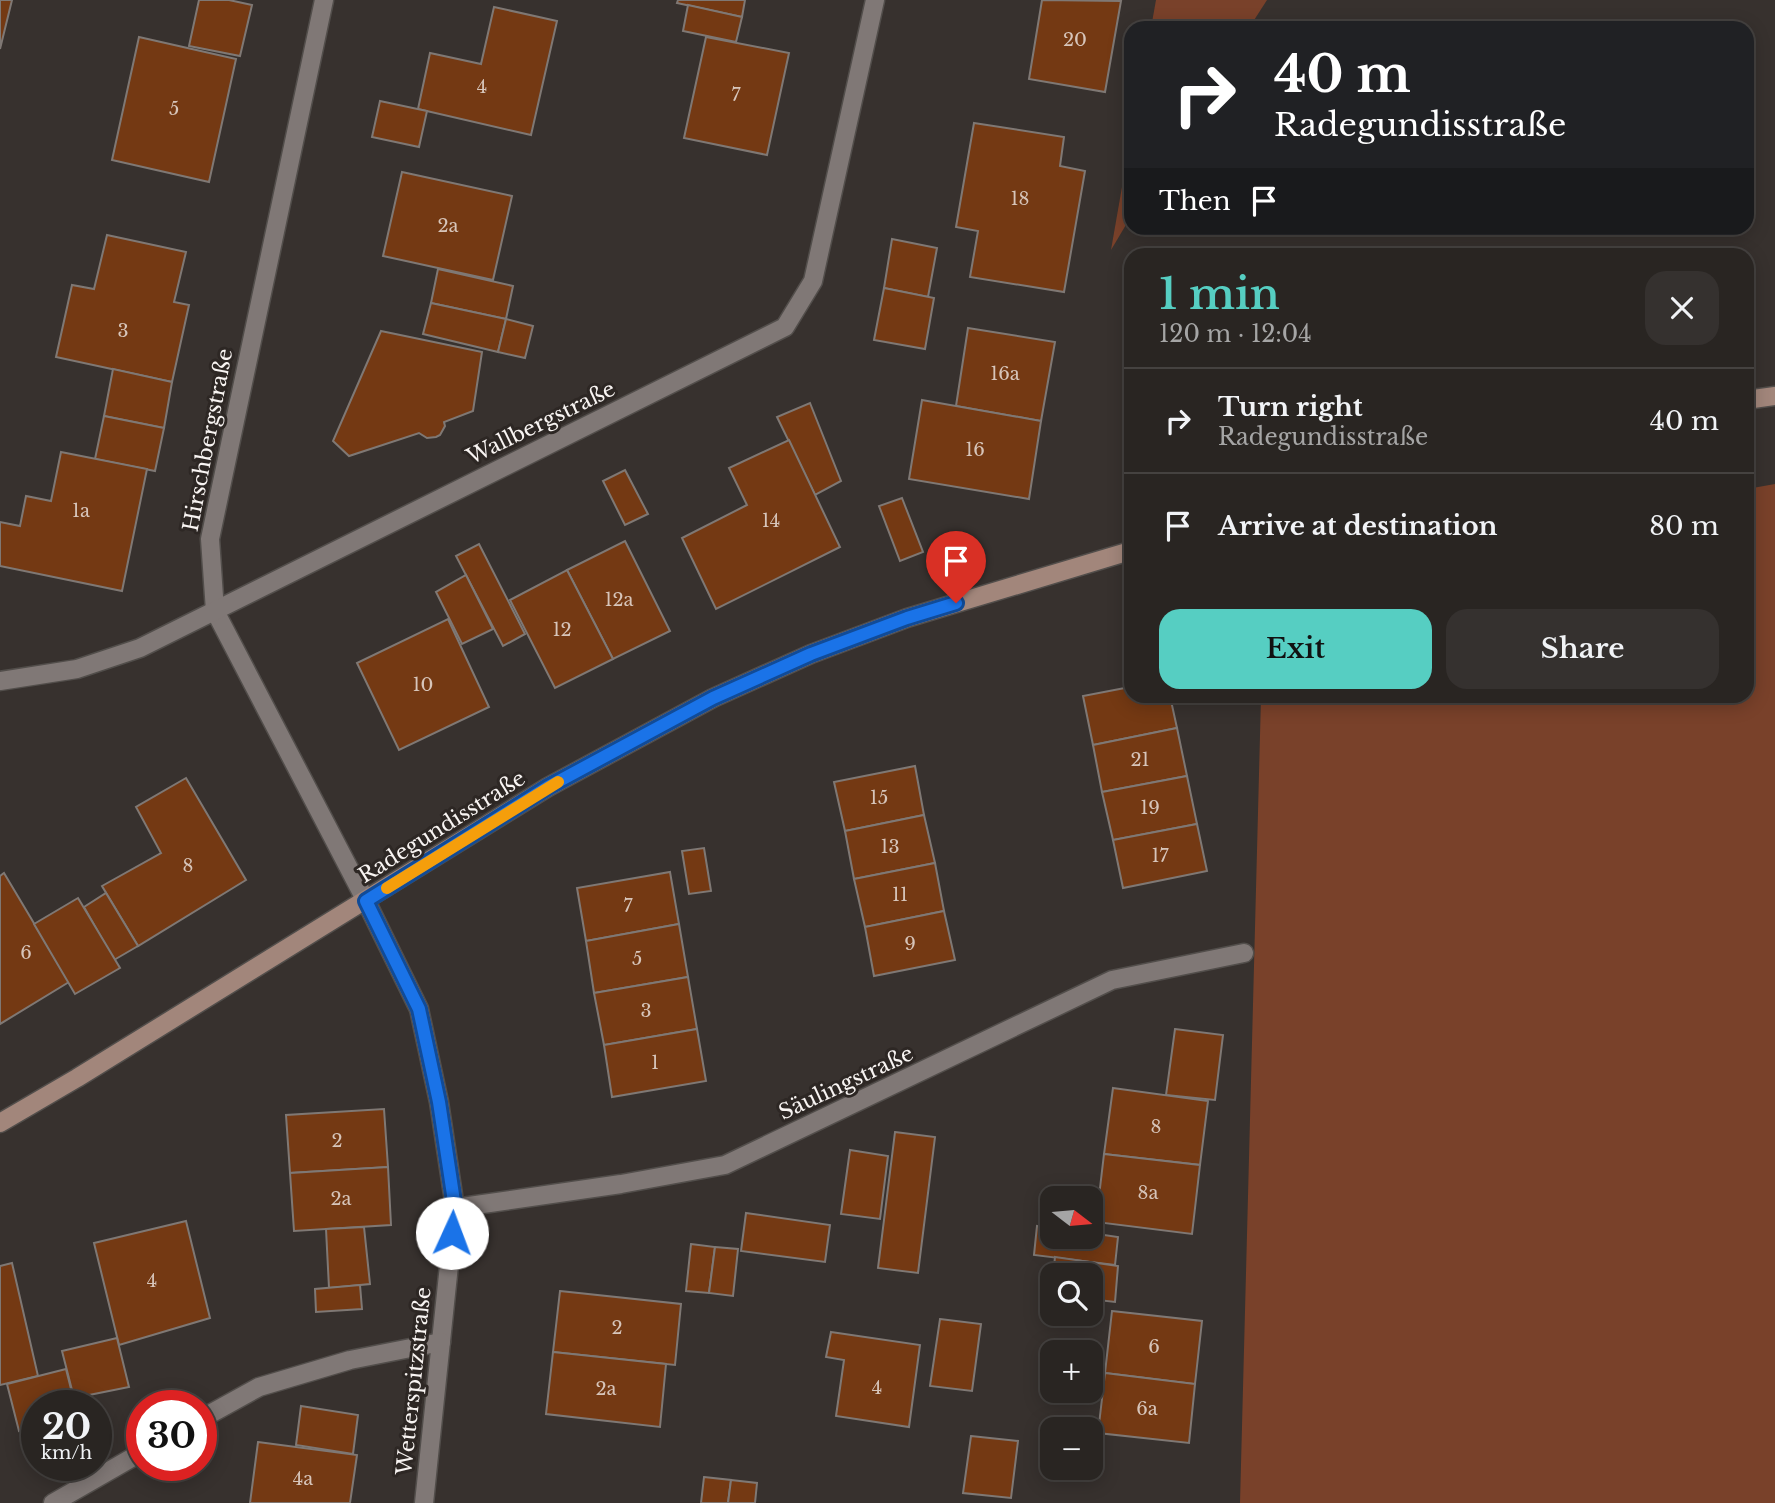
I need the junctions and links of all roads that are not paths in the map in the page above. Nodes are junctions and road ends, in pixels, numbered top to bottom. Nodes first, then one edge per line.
1 (324, 0) edge
2 (876, 0) edge
3 (1775, 396) edge
4 (1754, 399) edge
5 (1124, 553) edge
6 (215, 611) junction
7 (0, 681) edge
8 (366, 901) junction
9 (1244, 953) dead end
10 (0, 1123) edge
11 (455, 1208) junction
12 (441, 1342) junction
13 (217, 1410) edge
14 (126, 1461) edge
15 (53, 1503) edge
16 (424, 1503) edge

1 - 6 street, Hirschbergstraße
2 - 6 street, Wallbergstraße
3 - 4 street
5 - 8 street, Radegundisstraße
6 - 7 street, Wallbergstraße
6 - 8 street, Hirschbergstraße
8 - 10 street, Radegundisstraße
8 - 11 street, Wetterspitzstraße
9 - 11 street, Säulingstraße
11 - 12 street, Wetterspitzstraße
12 - 13 street
12 - 16 street, Wetterspitzstraße
14 - 15 street

